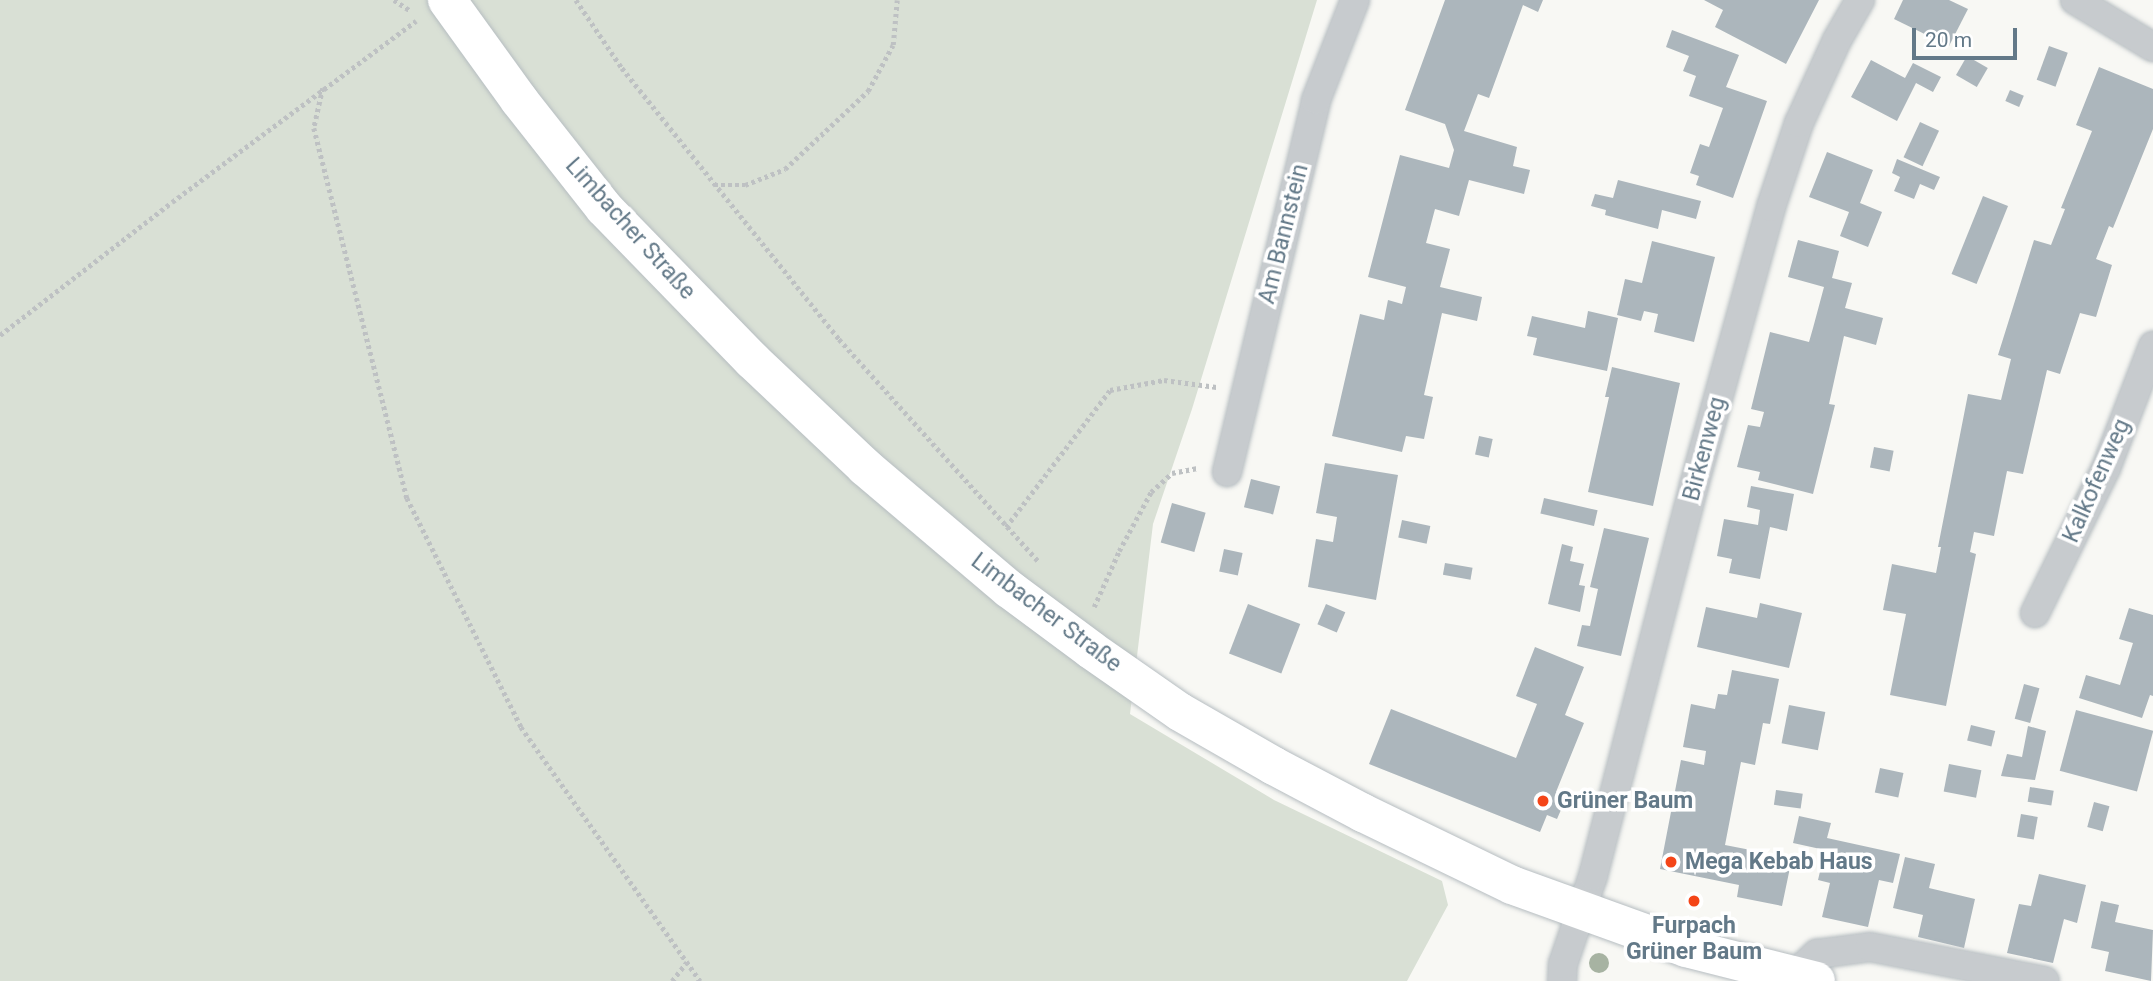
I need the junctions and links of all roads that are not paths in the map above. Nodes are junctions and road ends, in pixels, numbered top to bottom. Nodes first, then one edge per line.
1 (1355, 0) edge
2 (1860, 0) edge
3 (2075, 0) edge
4 (434, 9) edge
5 (2153, 47) edge
6 (2153, 346) edge
7 (1227, 472) road end
8 (2035, 613) dead end
9 (1581, 909) junction
10 (1804, 979) edge
11 (1562, 981) edge
12 (2045, 981) edge

1 - 7 street, Am Bannstein
2 - 9 street, Birkenweg
3 - 5 street
4 - 9 main road, Limbacher Straße
6 - 8 street, Kalkofenweg
9 - 10 main road, Limbacher Straße
9 - 11 street, Birkenweg
10 - 12 street

